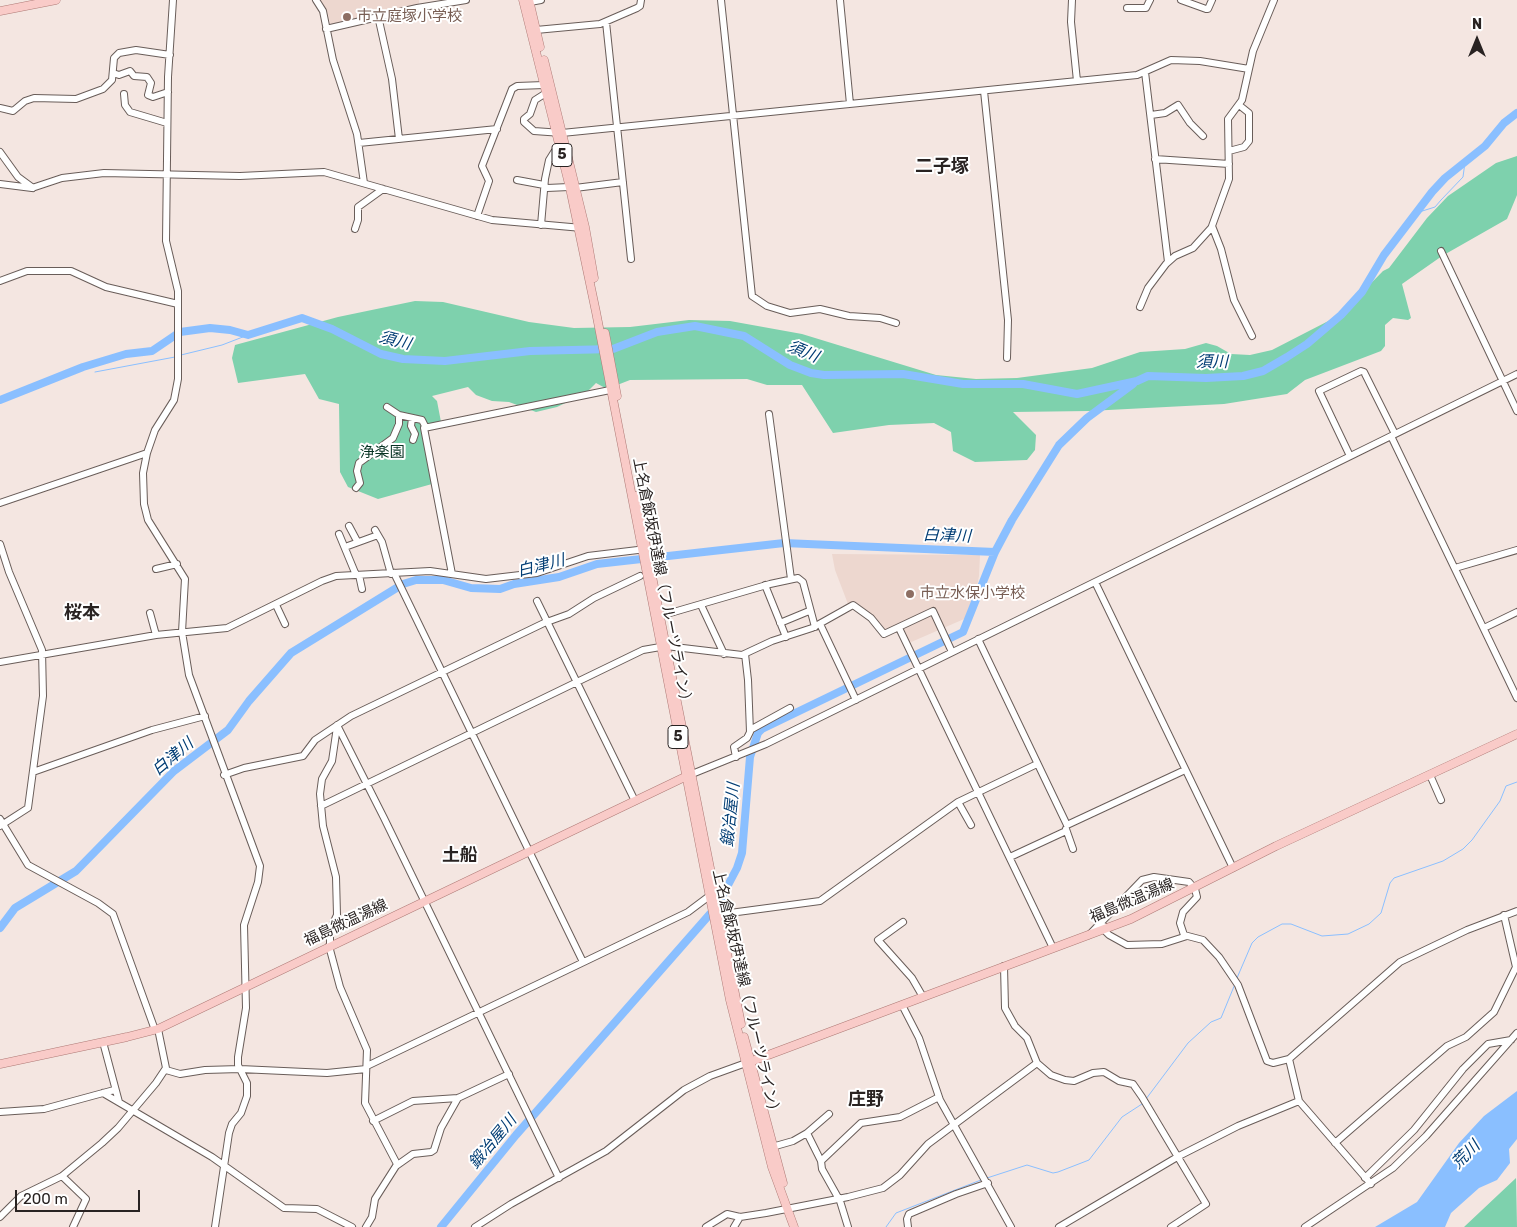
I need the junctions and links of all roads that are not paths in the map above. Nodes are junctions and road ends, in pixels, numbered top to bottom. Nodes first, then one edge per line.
1 (56, 0) edge
2 (172, 0) edge
3 (316, 0) edge
4 (466, 0) edge
5 (541, 0) edge
6 (641, 0) edge
7 (720, 0) edge
8 (840, 0) edge
9 (1072, 0) edge
10 (1150, 0) edge
11 (1182, 0) edge
12 (1212, 0) edge
13 (1274, 0) edge
14 (528, 1) edge
15 (1127, 8) dead end
16 (0, 11) edge
17 (378, 16) junction
18 (606, 22) junction
19 (326, 30) junction
20 (536, 30) junction
21 (170, 55) junction
22 (1249, 70) junction
23 (1145, 72) junction
24 (113, 73) junction
25 (1077, 81) junction
26 (545, 89) junction
27 (984, 91) junction
28 (168, 92) junction
29 (124, 94) dead end
30 (850, 104) junction
31 (1239, 105) junction
32 (0, 108) edge
33 (1151, 115) junction
34 (733, 116) junction
35 (167, 123) junction
36 (617, 128) junction
37 (497, 129) junction
38 (559, 133) junction
39 (1203, 136) dead end
40 (399, 139) junction
41 (359, 144) junction
42 (560, 148) junction
43 (1229, 151) junction
44 (0, 152) edge
45 (1155, 159) junction
46 (1230, 164) junction
47 (166, 175) junction
48 (517, 180) dead end
49 (623, 182) junction
50 (364, 183) junction
51 (0, 184) edge
52 (545, 186) junction
53 (572, 187) junction
54 (34, 188) junction
55 (383, 189) junction
56 (477, 216) junction
57 (541, 225) junction
58 (355, 228) dead end
59 (582, 228) junction
60 (1212, 228) junction
61 (1441, 252) dead end
62 (631, 259) dead end
63 (1168, 262) junction
64 (0, 281) edge
65 (178, 304) junction
66 (1140, 307) dead end
67 (896, 323) dead end
68 (1252, 336) dead end
69 (1007, 358) dead end
70 (608, 364) junction
71 (1517, 374) edge
72 (1504, 380) junction
73 (610, 390) junction
74 (388, 407) dead end
75 (1517, 411) edge
76 (769, 414) dead end
77 (399, 415) junction
78 (412, 418) junction
79 (426, 428) junction
80 (1393, 435) junction
81 (413, 440) dead end
82 (147, 453) junction
83 (1350, 456) junction
84 (356, 488) dead end
85 (0, 503) edge
86 (349, 526) dead end
87 (339, 534) dead end
88 (357, 542) junction
89 (0, 544) edge
90 (345, 547) junction
91 (1517, 550) edge
92 (644, 551) junction
93 (177, 564) junction
94 (1455, 568) junction
95 (156, 569) dead end
96 (392, 574) junction
97 (452, 574) junction
98 (645, 574) junction
99 (357, 575) junction
100 (791, 579) junction
101 (1096, 582) junction
102 (765, 585) junction
103 (362, 589) dead end
104 (537, 600) dead end
105 (276, 605) junction
106 (701, 605) junction
107 (809, 611) junction
108 (150, 612) dead end
109 (1517, 612) edge
110 (660, 616) junction
111 (548, 622) junction
112 (780, 623) junction
113 (285, 624) dead end
114 (817, 626) junction
115 (899, 628) junction
116 (1484, 628) junction
117 (182, 632) junction
118 (156, 635) junction
119 (786, 637) junction
120 (978, 639) junction
121 (663, 647) junction
122 (952, 652) junction
123 (724, 654) junction
124 (745, 654) junction
125 (43, 655) junction
126 (0, 662) edge
127 (919, 668) junction
128 (442, 673) junction
129 (577, 682) junction
130 (1517, 698) edge
131 (856, 700) junction
132 (790, 708) dead end
133 (205, 716) junction
134 (337, 725) junction
135 (750, 730) junction
136 (471, 734) junction
137 (1517, 734) edge
138 (736, 757) junction
139 (1037, 764) junction
140 (1185, 770) junction
141 (32, 772) junction
142 (224, 775) junction
143 (689, 775) junction
144 (1430, 775) junction
145 (368, 783) junction
146 (978, 792) junction
147 (1441, 800) dead end
148 (635, 801) junction
149 (958, 802) junction
150 (321, 806) junction
151 (1, 823) edge
152 (971, 825) dead end
153 (1066, 828) junction
154 (1073, 849) dead end
155 (528, 852) junction
156 (1010, 857) junction
157 (1233, 868) junction
158 (1195, 889) junction
159 (712, 897) junction
160 (424, 902) junction
161 (1517, 911) edge
162 (1504, 915) junction
163 (716, 920) junction
164 (1104, 920) junction
165 (903, 922) dead end
166 (1103, 930) junction
167 (1089, 935) junction
168 (1186, 936) junction
169 (330, 945) junction
170 (1053, 948) junction
171 (584, 962) junction
172 (1004, 966) junction
173 (246, 986) junction
174 (924, 997) junction
175 (902, 1005) junction
176 (479, 1012) junction
177 (156, 1029) junction
178 (1517, 1033) edge
179 (1511, 1040) junction
180 (103, 1042) junction
181 (1289, 1058) junction
182 (748, 1062) junction
183 (1036, 1063) junction
184 (0, 1064) edge
185 (367, 1067) junction
186 (240, 1069) junction
187 (166, 1070) junction
188 (509, 1074) junction
189 (114, 1090) junction
190 (103, 1093) junction
191 (939, 1097) junction
192 (458, 1098) junction
193 (119, 1102) junction
194 (1299, 1102) junction
195 (132, 1111) junction
196 (0, 1112) edge
197 (829, 1114) dead end
198 (373, 1121) junction
199 (955, 1124) junction
200 (807, 1133) junction
201 (1335, 1144) junction
202 (772, 1147) junction
203 (1178, 1156) junction
204 (821, 1160) junction
205 (397, 1164) junction
206 (222, 1166) junction
207 (62, 1176) junction
208 (559, 1178) junction
209 (1364, 1178) junction
210 (988, 1183) junction
211 (1371, 1184) junction
212 (838, 1199) junction
213 (789, 1207) junction
214 (0, 1217) edge
215 (740, 1217) junction
216 (73, 1227) edge
217 (215, 1227) edge
218 (352, 1227) edge
219 (366, 1227) edge
220 (475, 1227) edge
221 (706, 1227) edge
222 (734, 1227) edge
223 (794, 1227) edge
224 (799, 1227) edge
225 (848, 1227) edge
226 (908, 1227) edge
227 (1011, 1227) edge
228 (1059, 1227) edge
229 (1171, 1227) edge
230 (1305, 1227) edge

1 - 16 main road
2 - 21 street
3 - 19 street
4 - 17 street
5 - 14 street
6 - 18 street
7 - 34 street
8 - 30 street
9 - 25 street
10 - 15 street
11 - 12 street
13 - 22 street
14 - 20 main road, 上名倉飯坂伊達線（フルーツライン） / 5
14 - 26 main road, 上名倉飯坂伊達線（フルーツライン） / 5
17 - 19 street
17 - 40 street
18 - 20 street
18 - 36 street
19 - 41 street
20 - 38 main road, 上名倉飯坂伊達線（フルーツライン） / 5
21 - 24 street
21 - 28 street
22 - 23 street
22 - 31 street
23 - 25 street
23 - 33 street
24 - 28 street
24 - 32 street
25 - 27 street
26 - 37 street
26 - 38 main road, 上名倉飯坂伊達線（フルーツライン） / 5
26 - 38 street
27 - 30 street
27 - 69 street
28 - 35 street
29 - 35 street
30 - 34 street
31 - 43 street
31 - 43 street
33 - 39 street
33 - 45 street
34 - 36 street
34 - 67 street
35 - 47 street
36 - 38 street
36 - 49 street
37 - 40 street
37 - 56 street
38 - 42 main road, 上名倉飯坂伊達線（フルーツライン） / 5
38 - 53 main road, 上名倉飯坂伊達線（フルーツライン） / 5
40 - 41 street
41 - 50 street
42 - 52 street
42 - 53 main road, 上名倉飯坂伊達線（フルーツライン） / 5
43 - 46 street
44 - 54 street
45 - 46 street
45 - 63 street
46 - 60 street
47 - 50 street
47 - 54 street
47 - 65 street
48 - 52 street
49 - 53 street
49 - 62 street
50 - 55 street
51 - 54 street
52 - 53 street
52 - 57 street
53 - 59 main road, 上名倉飯坂伊達線（フルーツライン） / 5
55 - 56 street
55 - 58 street
56 - 57 street
57 - 59 street
59 - 70 main road, 上名倉飯坂伊達線（フルーツライン） / 5
60 - 63 street
60 - 68 street
61 - 72 street
63 - 66 street
64 - 65 street
65 - 82 street
70 - 73 main road, 上名倉飯坂伊達線（フルーツライン） / 5
70 - 92 main road, 上名倉飯坂伊達線（フルーツライン） / 5
71 - 72 street
72 - 75 street
72 - 80 street
73 - 79 street
73 - 92 main road, 上名倉飯坂伊達線（フルーツライン） / 5
74 - 77 street
76 - 100 street
77 - 78 street
77 - 84 street
78 - 79 street
78 - 81 street
79 - 97 street
80 - 83 street
80 - 83 street
80 - 94 street
82 - 85 street
82 - 93 street
83 - 101 street
86 - 88 street
87 - 90 street
88 - 90 street
88 - 96 street
89 - 125 street
90 - 99 street
91 - 94 street
92 - 97 street
92 - 98 main road, 上名倉飯坂伊達線（フルーツライン） / 5
93 - 95 street
93 - 117 street
94 - 116 street
96 - 97 street
96 - 99 street
96 - 128 street
98 - 110 main road, 上名倉飯坂伊達線（フルーツライン） / 5
98 - 111 street
98 - 121 main road, 上名倉飯坂伊達線（フルーツライン） / 5
99 - 103 street
99 - 105 street
100 - 102 street
100 - 107 street
101 - 120 street
101 - 140 street
102 - 106 street
102 - 112 street
104 - 111 street
105 - 113 street
105 - 117 street
106 - 110 street
106 - 123 street
107 - 112 street
107 - 114 street
108 - 118 street
109 - 116 street
110 - 121 main road, 上名倉飯坂伊達線（フルーツライン） / 5
111 - 128 street
111 - 129 street
112 - 119 street
114 - 115 street
114 - 119 street
114 - 131 street
115 - 122 street
115 - 127 street
116 - 130 street
117 - 118 street
117 - 133 street
118 - 125 street
119 - 124 street
120 - 122 street
120 - 139 street
121 - 123 street
121 - 129 street
121 - 143 main road, 上名倉飯坂伊達線（フルーツライン） / 5
122 - 127 street
123 - 124 street
124 - 135 street
125 - 126 street
125 - 141 street
127 - 131 street
127 - 146 street
128 - 134 street
128 - 136 street
129 - 136 street
129 - 148 street
131 - 138 street
132 - 135 street
133 - 141 street
133 - 142 street
134 - 142 street
134 - 145 street
134 - 150 street
135 - 138 street
136 - 145 street
136 - 155 street
137 - 144 main road, 福島微温湯線
138 - 143 street
139 - 146 street
139 - 153 street
140 - 153 street
140 - 157 street
141 - 151 street
142 - 173 street
143 - 148 main road, 福島微温湯線
143 - 159 main road, 上名倉飯坂伊達線（フルーツライン） / 5
144 - 147 street
144 - 157 main road, 福島微温湯線
145 - 150 street
145 - 160 street
146 - 149 street
146 - 156 street
148 - 155 main road, 福島微温湯線
149 - 152 street
149 - 163 street
150 - 169 street
151 - 177 street
153 - 154 street
153 - 156 street
155 - 160 main road, 福島微温湯線
155 - 171 street
156 - 170 street
157 - 158 main road, 福島微温湯線
158 - 164 street
158 - 166 main road, 福島微温湯線
158 - 168 street
159 - 163 main road, 上名倉飯坂伊達線（フルーツライン） / 5
159 - 171 street
160 - 169 main road, 福島微温湯線
160 - 176 street
161 - 162 street
162 - 181 street
162 - 201 street
163 - 182 main road, 上名倉飯坂伊達線（フルーツライン） / 5
164 - 166 street
164 - 167 street
165 - 174 street
166 - 167 main road, 福島微温湯線
166 - 168 street
167 - 170 main road, 福島微温湯線
168 - 181 street
169 - 173 main road, 福島微温湯線
169 - 185 street
170 - 172 main road, 福島微温湯線
171 - 176 street
172 - 174 main road, 福島微温湯線
172 - 183 street
173 - 177 main road, 福島微温湯線
173 - 186 street
174 - 175 main road, 福島微温湯線
175 - 182 main road, 福島微温湯線
175 - 191 street
176 - 185 street
176 - 188 street
177 - 180 main road, 福島微温湯線
177 - 187 street
178 - 179 street
179 - 209 street
179 - 211 street
180 - 184 main road, 福島微温湯線
180 - 189 street
181 - 194 street
182 - 202 main road, 上名倉飯坂伊達線（フルーツライン） / 5
182 - 208 street
182 - 213 main road, 上名倉飯坂伊達線（フルーツライン） / 5
183 - 199 street
183 - 203 street
185 - 186 street
185 - 198 street
186 - 187 street
186 - 206 street
187 - 195 street
188 - 192 street
188 - 208 street
189 - 190 street
189 - 193 street
190 - 193 street
190 - 196 street
191 - 199 street
191 - 204 street
192 - 198 street
192 - 205 street
193 - 195 street
194 - 201 street
194 - 203 street
195 - 206 street
195 - 207 street
197 - 200 street
198 - 205 street
199 - 210 street
199 - 212 street
200 - 202 street
200 - 204 street
201 - 209 street
202 - 213 main road, 上名倉飯坂伊達線（フルーツライン） / 5
203 - 228 street
203 - 229 street
204 - 212 street
205 - 219 street
206 - 217 street
206 - 218 street
207 - 214 street
207 - 216 street
208 - 220 street
209 - 211 street
210 - 226 street
210 - 227 street
211 - 230 street
212 - 213 street
212 - 225 street
213 - 215 street
213 - 223 main road, 上名倉飯坂伊達線（フルーツライン） / 5
213 - 224 main road, 上名倉飯坂伊達線（フルーツライン） / 5
215 - 221 street
215 - 222 street

